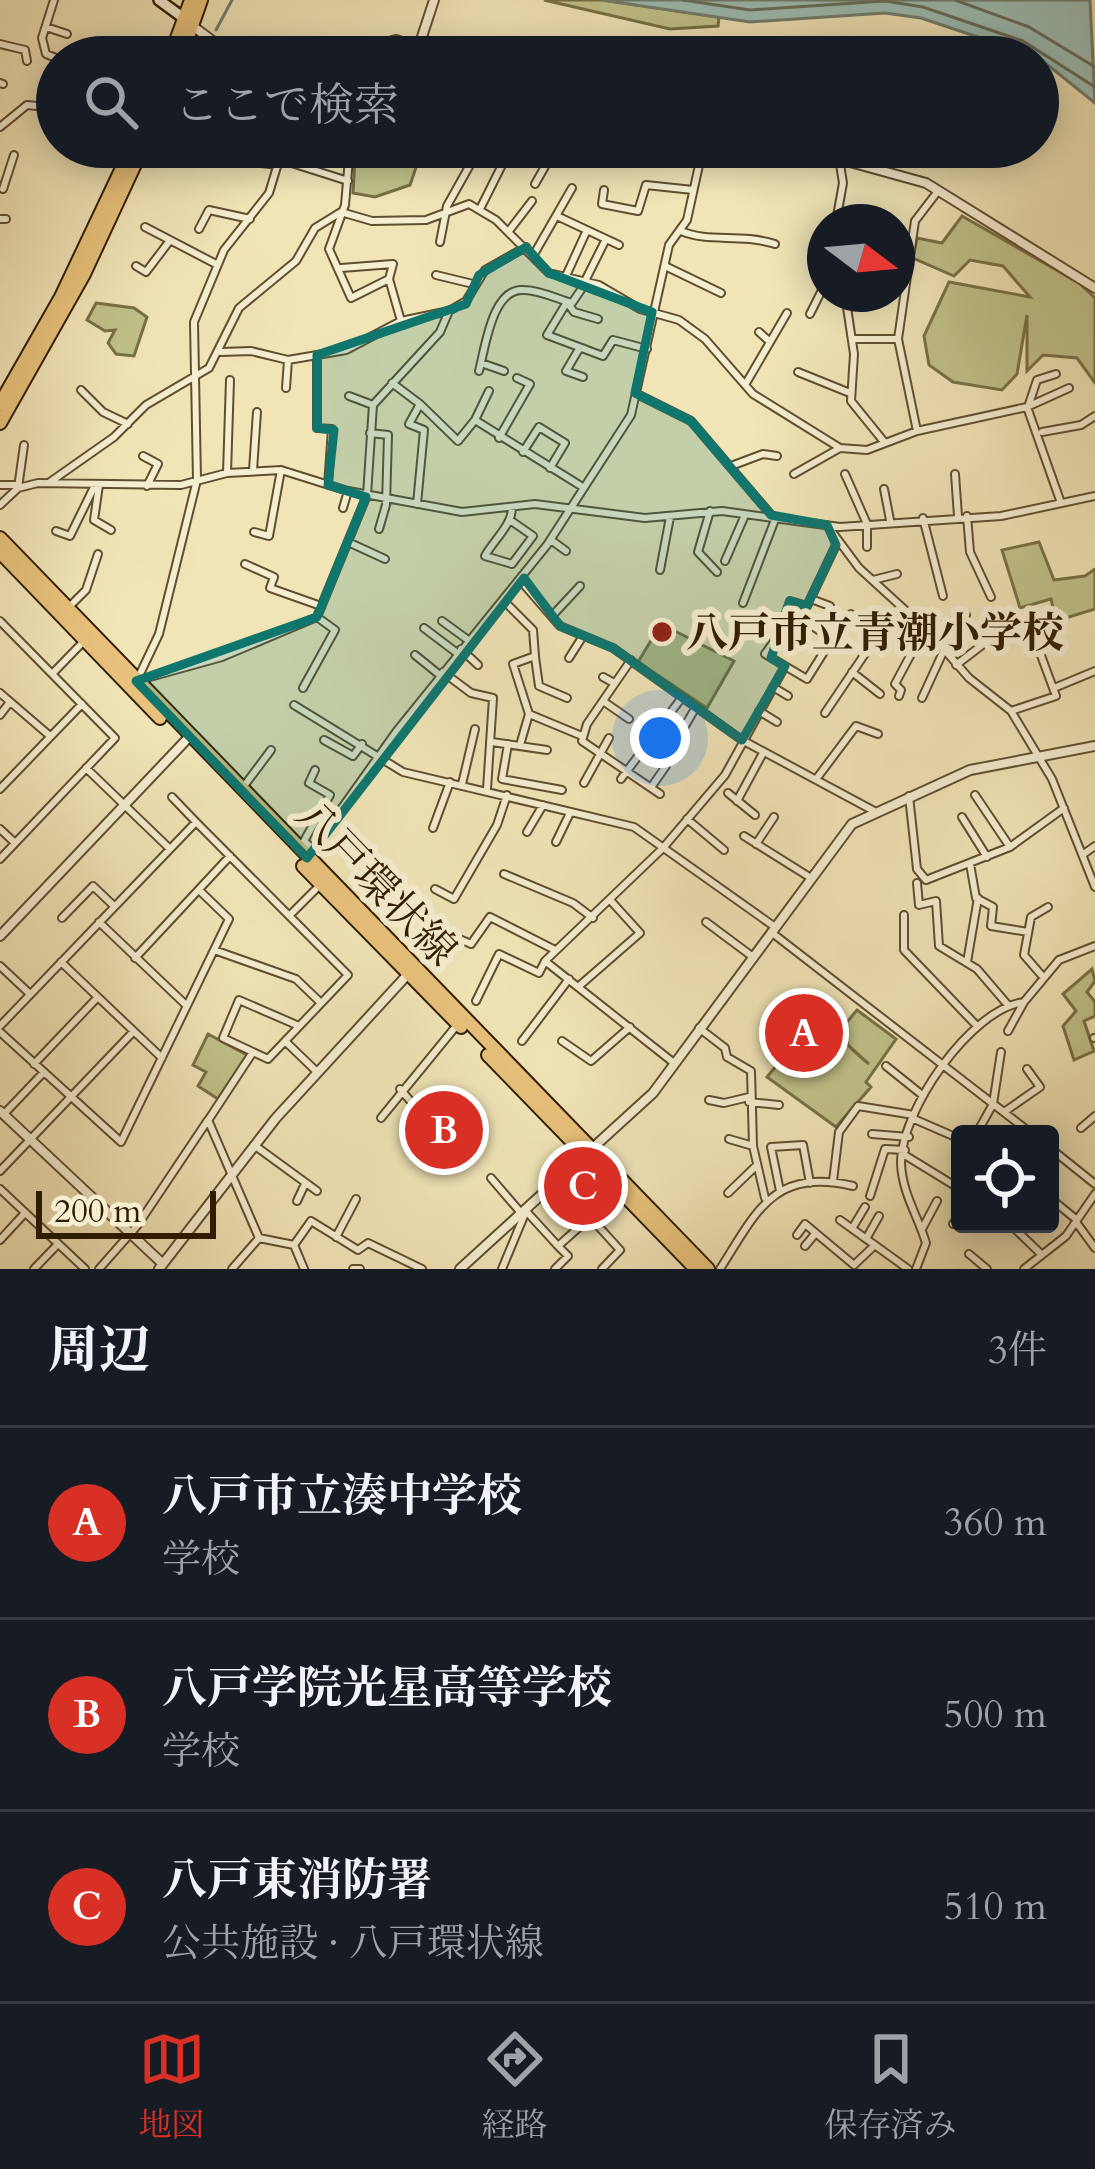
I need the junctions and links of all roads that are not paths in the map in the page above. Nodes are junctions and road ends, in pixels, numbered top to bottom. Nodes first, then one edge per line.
1 (54, 0) edge
2 (159, 0) edge
3 (191, 0) edge
4 (201, 0) edge
5 (434, 0) edge
6 (188, 22) junction
7 (46, 27) junction
8 (67, 34) dead end
9 (45, 36) edge
10 (181, 36) edge
11 (185, 36) edge
12 (206, 36) edge
13 (421, 36) edge
14 (0, 44) edge
15 (28, 61) dead end
16 (36, 106) edge
17 (0, 127) edge
18 (14, 155) dead end
19 (0, 166) edge
20 (122, 168) edge
21 (132, 168) edge
22 (276, 168) edge
23 (300, 168) edge
24 (349, 168) edge
25 (469, 168) edge
26 (500, 168) edge
27 (544, 168) edge
28 (698, 168) edge
29 (841, 168) edge
30 (876, 168) edge
31 (8, 174) junction
32 (348, 181) junction
33 (535, 184) dead end
34 (572, 188) dead end
35 (4, 189) dead end
36 (604, 190) dead end
37 (693, 190) junction
38 (938, 191) junction
39 (532, 201) dead end
40 (839, 204) edge
41 (480, 208) junction
42 (446, 211) junction
43 (341, 212) junction
44 (559, 217) junction
45 (250, 219) junction
46 (146, 227) dead end
47 (199, 229) dead end
48 (587, 230) junction
49 (509, 231) junction
50 (680, 231) junction
51 (607, 239) junction
52 (440, 242) dead end
53 (168, 243) junction
54 (775, 244) dead end
55 (619, 245) dead end
56 (526, 247) junction
57 (533, 256) junction
58 (216, 264) junction
59 (136, 266) dead end
60 (664, 266) junction
61 (340, 268) junction
62 (436, 275) dead end
63 (565, 278) junction
64 (389, 279) junction
65 (586, 281) junction
66 (473, 284) junction
67 (1095, 288) edge
68 (721, 293) dead end
69 (567, 302) junction
70 (448, 311) junction
71 (652, 312) junction
72 (847, 312) edge
73 (787, 313) dead end
74 (598, 319) dead end
75 (401, 321) junction
76 (758, 332) dead end
77 (852, 339) junction
78 (898, 339) junction
79 (769, 340) junction
80 (579, 349) junction
81 (647, 349) junction
82 (221, 352) junction
83 (317, 355) junction
84 (288, 360) junction
85 (504, 371) dead end
86 (798, 372) dead end
87 (1056, 374) dead end
88 (194, 377) junction
89 (583, 377) dead end
90 (517, 378) dead end
91 (230, 380) dead end
92 (392, 383) junction
93 (745, 385) junction
94 (286, 388) dead end
95 (1069, 388) dead end
96 (81, 390) dead end
97 (489, 391) dead end
98 (850, 393) junction
99 (637, 394) junction
100 (349, 396) dead end
101 (0, 404) edge
102 (421, 404) junction
103 (373, 405) junction
104 (1028, 406) junction
105 (257, 412) dead end
106 (1095, 416) edge
107 (475, 420) junction
108 (0, 423) edge
109 (128, 424) junction
110 (917, 431) junction
111 (1040, 432) junction
112 (370, 433) junction
113 (499, 438) junction
114 (885, 443) junction
115 (24, 446) dead end
116 (840, 448) junction
117 (523, 452) junction
118 (143, 456) dead end
119 (776, 456) dead end
120 (730, 466) junction
121 (550, 468) junction
122 (254, 470) junction
123 (281, 470) junction
124 (227, 473) junction
125 (794, 474) dead end
126 (844, 474) dead end
127 (955, 474) dead end
128 (197, 480) junction
129 (50, 482) junction
130 (0, 485) edge
131 (97, 485) junction
132 (147, 485) junction
133 (328, 485) junction
134 (18, 486) junction
135 (580, 486) junction
136 (884, 488) dead end
137 (348, 491) junction
138 (367, 495) junction
139 (1095, 495) edge
140 (386, 499) junction
141 (1061, 502) junction
142 (418, 504) junction
143 (0, 506) edge
144 (344, 508) dead end
145 (512, 508) junction
146 (567, 510) junction
147 (710, 511) junction
148 (745, 515) junction
149 (774, 516) junction
150 (963, 516) junction
151 (670, 517) junction
152 (923, 518) junction
153 (510, 520) junction
154 (890, 520) junction
155 (867, 524) junction
156 (827, 526) junction
157 (379, 529) dead end
158 (111, 530) dead end
159 (56, 531) dead end
160 (254, 532) dead end
161 (0, 538) edge
162 (550, 540) junction
163 (348, 542) junction
164 (836, 545) junction
165 (867, 548) dead end
166 (566, 551) dead end
167 (0, 552) edge
168 (98, 554) dead end
169 (385, 559) dead end
170 (725, 561) dead end
171 (245, 563) dead end
172 (660, 570) dead end
173 (717, 572) dead end
174 (897, 574) dead end
175 (520, 580) junction
176 (873, 580) junction
177 (580, 586) dead end
178 (943, 596) dead end
179 (991, 597) dead end
180 (810, 599) junction
181 (504, 601) junction
182 (743, 603) dead end
183 (321, 606) junction
184 (830, 606) dead end
185 (68, 608) junction
186 (904, 609) junction
187 (851, 614) dead end
188 (966, 615) dead end
189 (551, 616) junction
190 (316, 617) junction
191 (0, 621) edge
192 (442, 622) dead end
193 (814, 627) dead end
194 (424, 628) dead end
195 (926, 629) junction
196 (880, 630) junction
197 (1018, 631) dead end
198 (583, 636) junction
199 (468, 640) junction
200 (85, 641) junction
201 (944, 650) junction
202 (1039, 650) dead end
203 (459, 651) junction
204 (416, 656) dead end
205 (535, 656) junction
206 (569, 658) dead end
207 (632, 660) junction
208 (478, 665) dead end
209 (956, 665) junction
210 (785, 666) junction
211 (1095, 671) edge
212 (852, 672) junction
213 (52, 674) junction
214 (442, 674) junction
215 (603, 676) dead end
216 (136, 681) junction
217 (614, 683) junction
218 (772, 687) junction
219 (303, 688) dead end
220 (1053, 688) junction
221 (0, 693) edge
222 (880, 694) dead end
223 (788, 696) dead end
224 (899, 696) dead end
225 (567, 698) dead end
226 (922, 698) dead end
227 (682, 699) junction
228 (603, 701) junction
229 (10, 702) junction
230 (82, 704) junction
231 (294, 705) dead end
232 (696, 707) junction
233 (759, 711) junction
234 (1011, 711) junction
235 (826, 713) dead end
236 (529, 714) junction
237 (0, 715) edge
238 (628, 719) dead end
239 (776, 722) dead end
240 (475, 729) dead end
241 (878, 734) dead end
242 (50, 736) junction
243 (582, 736) junction
244 (609, 738) dead end
245 (678, 738) dead end
246 (187, 739) junction
247 (324, 740) dead end
248 (742, 740) junction
249 (491, 742) junction
250 (362, 744) junction
251 (508, 744) junction
252 (520, 746) junction
253 (1095, 746) edge
254 (548, 750) dead end
255 (271, 751) dead end
256 (599, 753) junction
257 (763, 753) junction
258 (1039, 756) junction
259 (380, 757) junction
260 (666, 766) dead end
261 (86, 769) junction
262 (315, 770) dead end
263 (624, 775) junction
264 (817, 778) junction
265 (451, 782) junction
266 (584, 783) dead end
267 (462, 784) junction
268 (536, 784) junction
269 (652, 786) junction
270 (0, 789) edge
271 (487, 789) junction
272 (241, 790) junction
273 (562, 790) dead end
274 (660, 794) dead end
275 (728, 794) dead end
276 (507, 795) junction
277 (975, 795) dead end
278 (909, 796) junction
279 (172, 797) dead end
280 (737, 801) junction
281 (532, 802) junction
282 (124, 805) junction
283 (543, 805) junction
284 (1064, 808) junction
285 (874, 811) junction
286 (571, 812) junction
287 (754, 815) dead end
288 (774, 817) dead end
289 (962, 817) dead end
290 (687, 819) junction
291 (196, 822) junction
292 (433, 828) dead end
293 (0, 829) edge
294 (527, 832) dead end
295 (744, 836) dead end
296 (556, 842) dead end
297 (15, 843) junction
298 (755, 844) junction
299 (1095, 846) edge
300 (1010, 847) junction
301 (169, 848) junction
302 (663, 848) junction
303 (724, 850) dead end
304 (1084, 853) junction
305 (230, 856) junction
306 (987, 856) junction
307 (307, 857) junction
308 (0, 859) edge
309 (970, 864) junction
310 (504, 874) dead end
311 (811, 878) junction
312 (321, 884) junction
313 (916, 884) dead end
314 (1095, 887) edge
315 (435, 889) dead end
316 (199, 890) junction
317 (978, 898) junction
318 (611, 901) junction
319 (114, 906) junction
320 (1048, 907) dead end
321 (290, 915) junction
322 (904, 915) dead end
323 (62, 918) dead end
324 (593, 918) junction
325 (99, 922) junction
326 (706, 922) dead end
327 (773, 929) junction
328 (1028, 932) junction
329 (0, 936) edge
330 (455, 937) dead end
331 (1095, 946) edge
332 (214, 950) junction
333 (554, 950) junction
334 (753, 957) junction
335 (135, 958) junction
336 (544, 961) junction
337 (61, 962) junction
338 (967, 962) junction
339 (0, 966) edge
340 (411, 971) junction
341 (1044, 977) junction
342 (569, 980) junction
343 (578, 987) junction
344 (30, 994) junction
345 (97, 998) junction
346 (476, 1001) dead end
347 (1024, 1002) junction
348 (321, 1003) junction
349 (1007, 1004) junction
350 (187, 1006) junction
351 (461, 1021) junction
352 (299, 1026) junction
353 (630, 1027) junction
354 (978, 1027) junction
355 (699, 1028) junction
356 (0, 1029) edge
357 (1008, 1030) dead end
358 (133, 1032) junction
359 (522, 1041) dead end
360 (562, 1041) dead end
361 (285, 1042) junction
362 (253, 1052) junction
363 (1001, 1052) dead end
364 (162, 1058) junction
365 (34, 1064) junction
366 (674, 1064) junction
367 (886, 1066) dead end
368 (945, 1066) junction
369 (1027, 1070) dead end
370 (316, 1071) junction
371 (43, 1072) junction
372 (400, 1089) junction
373 (921, 1094) junction
374 (70, 1099) junction
375 (749, 1099) junction
376 (709, 1100) dead end
377 (993, 1104) junction
378 (779, 1106) dead end
379 (2, 1112) edge
380 (420, 1112) dead end
381 (1004, 1112) junction
382 (1095, 1116) edge
383 (914, 1117) junction
384 (380, 1118) dead end
385 (208, 1120) junction
386 (981, 1125) edge
387 (1021, 1125) edge
388 (1081, 1127) dead end
389 (872, 1134) dead end
390 (951, 1135) edge
391 (909, 1137) junction
392 (30, 1139) junction
393 (729, 1139) dead end
394 (254, 1145) junction
395 (754, 1146) junction
396 (588, 1152) junction
397 (904, 1152) junction
398 (1059, 1155) edge
399 (757, 1165) junction
400 (0, 1171) edge
401 (231, 1175) junction
402 (314, 1175) dead end
403 (491, 1178) dead end
404 (833, 1181) junction
405 (810, 1183) junction
406 (951, 1183) edge
407 (1095, 1184) edge
408 (853, 1186) dead end
409 (310, 1187) junction
410 (0, 1189) edge
411 (620, 1191) junction
412 (780, 1191) junction
413 (728, 1193) dead end
414 (1095, 1194) edge
415 (870, 1196) dead end
416 (765, 1198) junction
417 (356, 1199) dead end
418 (297, 1201) dead end
419 (937, 1201) dead end
420 (1059, 1206) edge
421 (865, 1208) dead end
422 (524, 1212) junction
423 (25, 1213) junction
424 (590, 1216) junction
425 (879, 1216) dead end
426 (840, 1220) dead end
427 (1076, 1221) junction
428 (853, 1227) junction
429 (922, 1229) junction
430 (1019, 1233) edge
431 (131, 1234) junction
432 (815, 1234) junction
433 (797, 1235) dead end
434 (336, 1237) junction
435 (259, 1238) junction
436 (866, 1239) junction
437 (0, 1240) edge
438 (58, 1244) junction
439 (294, 1244) junction
440 (875, 1245) junction
441 (558, 1246) junction
442 (806, 1246) dead end
443 (1095, 1248) edge
444 (969, 1254) dead end
445 (1041, 1254) junction
446 (244, 1256) junction
447 (164, 1267) edge
448 (34, 1269) edge
449 (85, 1269) edge
450 (99, 1269) edge
451 (232, 1269) edge
452 (250, 1269) edge
453 (304, 1269) edge
454 (422, 1269) edge
455 (460, 1269) edge
456 (502, 1269) edge
457 (555, 1269) edge
458 (602, 1269) edge
459 (696, 1269) edge
460 (708, 1269) edge
461 (721, 1269) edge
462 (912, 1269) edge
463 (987, 1269) edge
464 (1024, 1269) edge

1 - 7 street
2 - 6 main road
3 - 6 main road
4 - 6 main road
5 - 13 street
6 - 10 main road
6 - 11 main road
6 - 12 street
7 - 8 street
7 - 9 street
14 - 15 street
16 - 17 street
18 - 31 street
19 - 31 street
20 - 101 main road
21 - 108 main road
22 - 45 street
23 - 32 street
24 - 32 street
25 - 42 street
26 - 41 street
27 - 33 street
28 - 37 street
29 - 40 street
30 - 38 street
31 - 35 street
32 - 43 street
34 - 44 street
36 - 37 street
37 - 50 street
38 - 67 street
38 - 78 street
39 - 49 street
41 - 42 street
41 - 49 street
42 - 43 street
42 - 52 street
43 - 61 street
43 - 82 street
44 - 48 street
44 - 57 street
45 - 47 street
45 - 58 street
46 - 53 street
48 - 51 street
48 - 63 street
49 - 56 street
50 - 54 street
50 - 60 street
51 - 55 street
51 - 65 street
53 - 58 street
53 - 59 street
56 - 57 street
56 - 66 street
57 - 63 street
58 - 88 street
60 - 68 street
60 - 71 street
61 - 64 street
61 - 64 street
62 - 66 street
63 - 65 street
64 - 75 street
65 - 69 street
65 - 71 street
66 - 70 street
69 - 74 street
69 - 80 street
69 - 85 street
70 - 75 street
70 - 92 street
71 - 81 street
71 - 93 street
72 - 77 street
73 - 79 street
75 - 83 street
76 - 79 street
77 - 78 street
77 - 98 street
78 - 110 street
79 - 93 street
80 - 81 street
80 - 89 street
81 - 99 street
82 - 84 street
82 - 88 street
83 - 84 street
83 - 133 street
84 - 94 street
86 - 98 street
87 - 104 street
88 - 109 street
88 - 128 street
90 - 113 street
91 - 124 street
92 - 102 street
92 - 103 street
93 - 116 street
95 - 104 street
96 - 109 street
97 - 107 street
98 - 114 street
99 - 120 street
99 - 135 street
100 - 103 street
102 - 107 street
102 - 142 street
103 - 112 street
104 - 110 street
104 - 111 street
105 - 122 street
106 - 111 street
107 - 113 street
109 - 129 street
110 - 114 street
111 - 141 street
112 - 138 street
112 - 140 street
113 - 117 street
114 - 116 street
115 - 134 street
116 - 125 street
117 - 121 street
117 - 121 street
118 - 132 street
119 - 120 street
120 - 149 street
121 - 135 street
122 - 123 street
122 - 124 street
123 - 133 street
123 - 160 street
124 - 128 street
126 - 155 street
127 - 150 street
128 - 132 street
128 - 216 street
129 - 131 street
129 - 134 street
130 - 134 street
131 - 132 street
131 - 158 street
131 - 159 street
133 - 137 street
134 - 143 street
135 - 146 street
136 - 154 street
137 - 138 street
137 - 144 street
138 - 140 street
138 - 163 street
139 - 141 street
140 - 142 street
140 - 157 street
141 - 150 street
142 - 145 street
145 - 146 street
145 - 153 street
146 - 151 street
146 - 162 street
147 - 148 street
147 - 151 street
147 - 173 street
148 - 149 street
148 - 170 street
149 - 156 street
149 - 182 street
150 - 152 street
150 - 179 street
151 - 172 street
152 - 154 street
152 - 178 street
153 - 153 street
154 - 155 street
155 - 156 street
155 - 165 street
156 - 164 street
161 - 185 main road, 八戸環状線
162 - 166 street
162 - 175 street
163 - 169 street
163 - 183 street
164 - 176 street
164 - 180 street
167 - 200 main road, 八戸環状線
168 - 185 street
171 - 183 street
174 - 176 street
175 - 181 street
175 - 189 street
176 - 186 street
177 - 189 street
180 - 184 street
180 - 210 street
181 - 199 street
181 - 205 street
183 - 190 street
185 - 216 main road, 八戸環状線
186 - 195 street
186 - 196 street
187 - 196 street
188 - 195 street
189 - 198 street
190 - 216 street
190 - 219 street
191 - 213 street
192 - 199 street
193 - 210 street
194 - 203 street
195 - 201 street
195 - 224 street
196 - 212 street
197 - 209 street
198 - 206 street
198 - 207 street
199 - 203 street
200 - 213 street
200 - 246 main road, 八戸環状線
201 - 209 street
201 - 226 street
202 - 220 street
203 - 208 street
203 - 214 street
204 - 214 street
205 - 225 street
205 - 236 street
207 - 217 street
207 - 227 street
209 - 234 street
210 - 218 street
211 - 220 street
212 - 222 street
212 - 235 street
213 - 230 street
214 - 249 street
214 - 259 street
215 - 217 street
216 - 246 main road, 八戸環状線
217 - 228 street
218 - 223 street
218 - 233 street
220 - 234 street
221 - 229 street
227 - 232 street
227 - 263 street
228 - 238 street
228 - 243 street
229 - 237 street
229 - 242 street
230 - 242 street
230 - 261 street
231 - 250 street
232 - 245 street
232 - 248 street
233 - 239 street
233 - 248 street
234 - 258 street
236 - 243 street
236 - 252 street
240 - 267 street
241 - 264 street
242 - 270 street
243 - 256 street
244 - 256 street
246 - 272 main road, 八戸環状線
246 - 282 street
246 - 307 main road, 八戸環状線
247 - 250 street
248 - 257 street
248 - 290 street
249 - 251 street
249 - 271 street
250 - 259 street
251 - 252 street
251 - 268 street
252 - 254 street
253 - 258 street
255 - 272 street
256 - 263 street
256 - 266 street
257 - 264 street
257 - 280 street
258 - 278 street
258 - 284 street
259 - 265 street
259 - 307 street
260 - 269 street
261 - 282 street
261 - 297 street
262 - 307 street
263 - 269 street
264 - 285 street
265 - 267 street
265 - 292 street
267 - 271 street
268 - 273 street
268 - 281 street
269 - 274 street
271 - 276 street
272 - 307 main road, 八戸環状線
275 - 280 street
276 - 281 street
276 - 315 street
277 - 300 street
278 - 285 street
278 - 309 street
279 - 291 street
280 - 287 street
281 - 283 street
282 - 301 street
282 - 329 street
283 - 286 street
283 - 294 street
284 - 300 street
284 - 304 street
285 - 311 street
286 - 296 street
286 - 302 street
288 - 298 street
289 - 306 street
290 - 302 street
290 - 303 street
291 - 301 street
291 - 305 street
293 - 297 street
295 - 298 street
297 - 308 street
298 - 311 street
299 - 304 street
300 - 306 street
301 - 319 street
302 - 318 street
302 - 327 street
304 - 314 street
305 - 316 street
305 - 321 street
306 - 309 street
307 - 312 main road, 八戸環状線
307 - 340 main road, 八戸環状線
309 - 317 street
310 - 324 street
311 - 327 street
312 - 321 street
312 - 340 main road, 八戸環状線
313 - 338 street
316 - 332 street
316 - 335 street
317 - 328 street
317 - 338 street
318 - 324 street
318 - 343 street
319 - 323 street
319 - 325 street
320 - 328 street
321 - 348 street
322 - 354 street
324 - 333 street
325 - 335 street
325 - 337 street
326 - 334 street
327 - 334 street
327 - 368 street
328 - 341 street
330 - 333 street
331 - 341 street
332 - 348 street
332 - 350 street
333 - 336 street
334 - 355 street
335 - 350 street
336 - 342 street
336 - 346 street
337 - 344 street
337 - 345 street
338 - 349 street
339 - 344 street
340 - 351 main road, 八戸環状線
340 - 370 street
341 - 347 street
342 - 343 street
342 - 359 street
343 - 353 street
344 - 356 street
345 - 358 street
345 - 365 street
347 - 349 street
347 - 357 street
348 - 352 street
349 - 354 street
350 - 364 street
351 - 372 street
351 - 396 main road, 八戸環状線
352 - 361 street
352 - 362 street
353 - 360 street
353 - 366 street
354 - 368 street
355 - 366 street
355 - 375 street
356 - 365 street
358 - 364 street
358 - 374 street
361 - 362 street
361 - 370 street
362 - 385 street
363 - 377 street
364 - 374 street
365 - 371 street
366 - 396 street
367 - 373 street
368 - 373 street
368 - 377 street
369 - 381 street
370 - 394 street
371 - 374 street
371 - 379 street
372 - 380 street
372 - 384 street
373 - 383 street
374 - 392 street
375 - 376 street
375 - 378 street
375 - 395 street
377 - 381 street
377 - 386 street
379 - 392 street
381 - 387 street
382 - 388 street
383 - 390 street
383 - 391 street
383 - 404 street
385 - 401 street
385 - 431 street
389 - 391 street
391 - 397 street
392 - 400 street
392 - 431 street
393 - 395 street
394 - 401 street
394 - 409 street
395 - 399 street
396 - 411 main road, 八戸環状線
396 - 422 street
396 - 460 main road, 八戸環状線
397 - 406 street
397 - 415 street
397 - 429 street
398 - 407 street
399 - 413 street
399 - 416 street
401 - 435 street
401 - 447 street
402 - 409 street
403 - 422 street
404 - 405 street
404 - 408 street
405 - 412 street
405 - 412 street
409 - 418 street
410 - 423 street
411 - 424 street
411 - 459 main road, 八戸環状線
412 - 416 street
414 - 427 street
416 - 461 street
417 - 434 street
419 - 429 street
420 - 427 street
421 - 428 street
422 - 441 street
422 - 455 street
422 - 456 street
423 - 437 street
423 - 438 street
424 - 441 street
424 - 458 street
425 - 436 street
426 - 428 street
427 - 443 street
427 - 445 street
428 - 436 street
429 - 462 street
430 - 445 street
431 - 447 street
431 - 450 street
432 - 433 street
432 - 440 street
432 - 442 street
434 - 439 street
434 - 454 street
435 - 439 street
435 - 446 street
436 - 440 street
438 - 448 street
438 - 449 street
439 - 453 street
440 - 462 street
441 - 457 street
444 - 463 street
445 - 464 street
446 - 451 street
446 - 452 street

